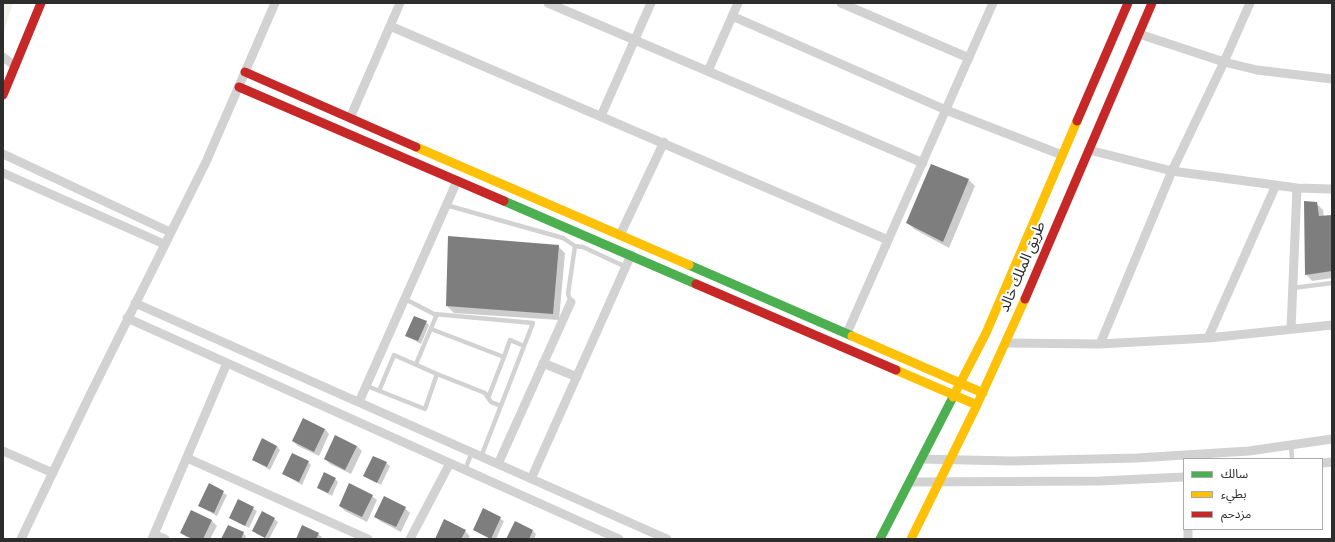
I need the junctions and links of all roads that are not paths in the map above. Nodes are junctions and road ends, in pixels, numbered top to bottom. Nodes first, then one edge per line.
1 (41, 3) edge
2 (275, 3) edge
3 (400, 3) edge
4 (548, 3) edge
5 (651, 3) edge
6 (738, 3) edge
7 (841, 3) edge
8 (993, 3) edge
9 (1128, 3) edge
10 (1152, 3) edge
11 (1250, 3) edge
12 (732, 16) junction
13 (390, 26) junction
14 (1139, 34) junction
15 (635, 40) junction
16 (3, 57) edge
17 (969, 58) junction
18 (1224, 62) junction
19 (15, 66) junction
20 (708, 71) junction
21 (245, 72) junction
22 (1332, 78) edge
23 (239, 86) junction
24 (3, 95) edge
25 (946, 110) junction
26 (601, 116) junction
27 (350, 118) junction
28 (664, 142) junction
29 (1089, 150) junction
30 (3, 154) edge
31 (1062, 155) junction
32 (923, 162) junction
33 (1172, 171) junction
34 (3, 174) edge
35 (457, 181) junction
36 (1276, 185) junction
37 (1297, 188) junction
38 (1332, 189) edge
39 (536, 198) junction
40 (446, 205) junction
41 (530, 212) junction
42 (170, 232) junction
43 (620, 235) junction
44 (888, 240) junction
45 (164, 244) junction
46 (575, 246) junction
47 (631, 255) junction
48 (626, 266) junction
49 (1332, 283) edge
50 (1293, 288) junction
51 (405, 298) junction
52 (571, 302) joint
53 (135, 303) junction
54 (437, 314) junction
55 (127, 318) junction
56 (1332, 325) edge
57 (431, 329) junction
58 (1291, 329) junction
59 (848, 333) junction
60 (1208, 338) junction
61 (1006, 343) junction
62 (1100, 344) junction
63 (524, 346) junction
64 (504, 357) junction
65 (227, 363) junction
66 (543, 363) junction
67 (416, 364) junction
68 (437, 374) junction
69 (577, 377) junction
70 (961, 382) junction
71 (367, 386) junction
72 (379, 391) junction
73 (983, 392) junction
74 (954, 395) junction
75 (488, 398) junction
76 (359, 402) junction
77 (977, 405) junction
78 (501, 406) junction
79 (1332, 439) edge
80 (1291, 445) junction
81 (3, 451) edge
82 (472, 452) junction
83 (481, 457) junction
84 (187, 458) junction
85 (953, 458) junction
86 (1292, 458) edge
87 (922, 459) junction
88 (450, 463) junction
89 (498, 464) junction
90 (465, 470) junction
91 (53, 473) junction
92 (1183, 477) edge
93 (531, 479) junction
94 (910, 482) junction
95 (940, 482) junction
96 (153, 536) edge
97 (23, 539) edge
98 (165, 539) edge
99 (368, 539) edge
100 (410, 539) edge
101 (619, 539) edge
102 (667, 539) edge
103 (880, 539) edge
104 (911, 539) edge

1 - 19 street
2 - 21 street
3 - 13 street
4 - 15 street
5 - 15 street
6 - 12 street
7 - 17 street
8 - 17 street
9 - 31 street
10 - 14 street, طريق الملك خالد
11 - 18 street
12 - 20 street
12 - 25 street
13 - 26 street
13 - 27 street
14 - 18 street
14 - 29 street, طريق الملك خالد
15 - 20 street
15 - 26 street
16 - 19 street
17 - 25 street
18 - 22 street
18 - 33 street
19 - 24 street
20 - 32 street
21 - 23 street
21 - 27 street
23 - 35 street
23 - 42 street
25 - 31 street
25 - 32 street
26 - 28 street
27 - 39 street
28 - 43 street
28 - 44 street
29 - 33 street
29 - 61 street, طريق الملك خالد
30 - 42 street
31 - 70 street
32 - 44 street
33 - 36 street
33 - 62 street
34 - 45 street
35 - 40 street
35 - 41 street
36 - 37 street
36 - 60 street
37 - 38 street
37 - 50 street
39 - 41 lane
39 - 43 street
40 - 46 lane
40 - 51 street
41 - 47 street
42 - 45 street
43 - 59 street
44 - 59 street
45 - 53 street
46 - 48 lane
46 - 52 lane
47 - 48 street
47 - 74 street
48 - 69 street
49 - 50 lane
50 - 58 street
51 - 54 lane
51 - 71 street
52 - 66 street
53 - 55 street
53 - 76 street
54 - 57 lane
54 - 63 lane
55 - 65 street
55 - 91 street
56 - 58 street
57 - 64 lane
57 - 67 lane
58 - 60 street
59 - 70 street
60 - 62 street
61 - 62 street
61 - 73 street, طريق الملك خالد
63 - 64 lane
63 - 78 lane
64 - 75 lane
65 - 84 street
65 - 88 street
66 - 69 street
66 - 89 street
67 - 68 lane
67 - 72 lane
68 - 72 lane
68 - 75 lane
69 - 93 street
70 - 73 street
70 - 74 street
71 - 72 lane
71 - 76 street
73 - 77 street, طريق الملك خالد
74 - 77 street
74 - 87 street
75 - 78 lane
76 - 82 street
77 - 85 street, طريق الملك خالد
78 - 83 lane
79 - 80 street
80 - 85 street
80 - 86 lane
81 - 91 street
82 - 83 street
82 - 90 lane
83 - 89 street
84 - 96 street
84 - 99 street
85 - 87 street
85 - 95 street, طريق الملك خالد
87 - 94 street
88 - 90 street
88 - 100 street
89 - 93 street
90 - 101 street
91 - 97 street
92 - 95 street
93 - 102 street
94 - 95 street
94 - 103 street
95 - 104 street, طريق الملك خالد
96 - 98 street

